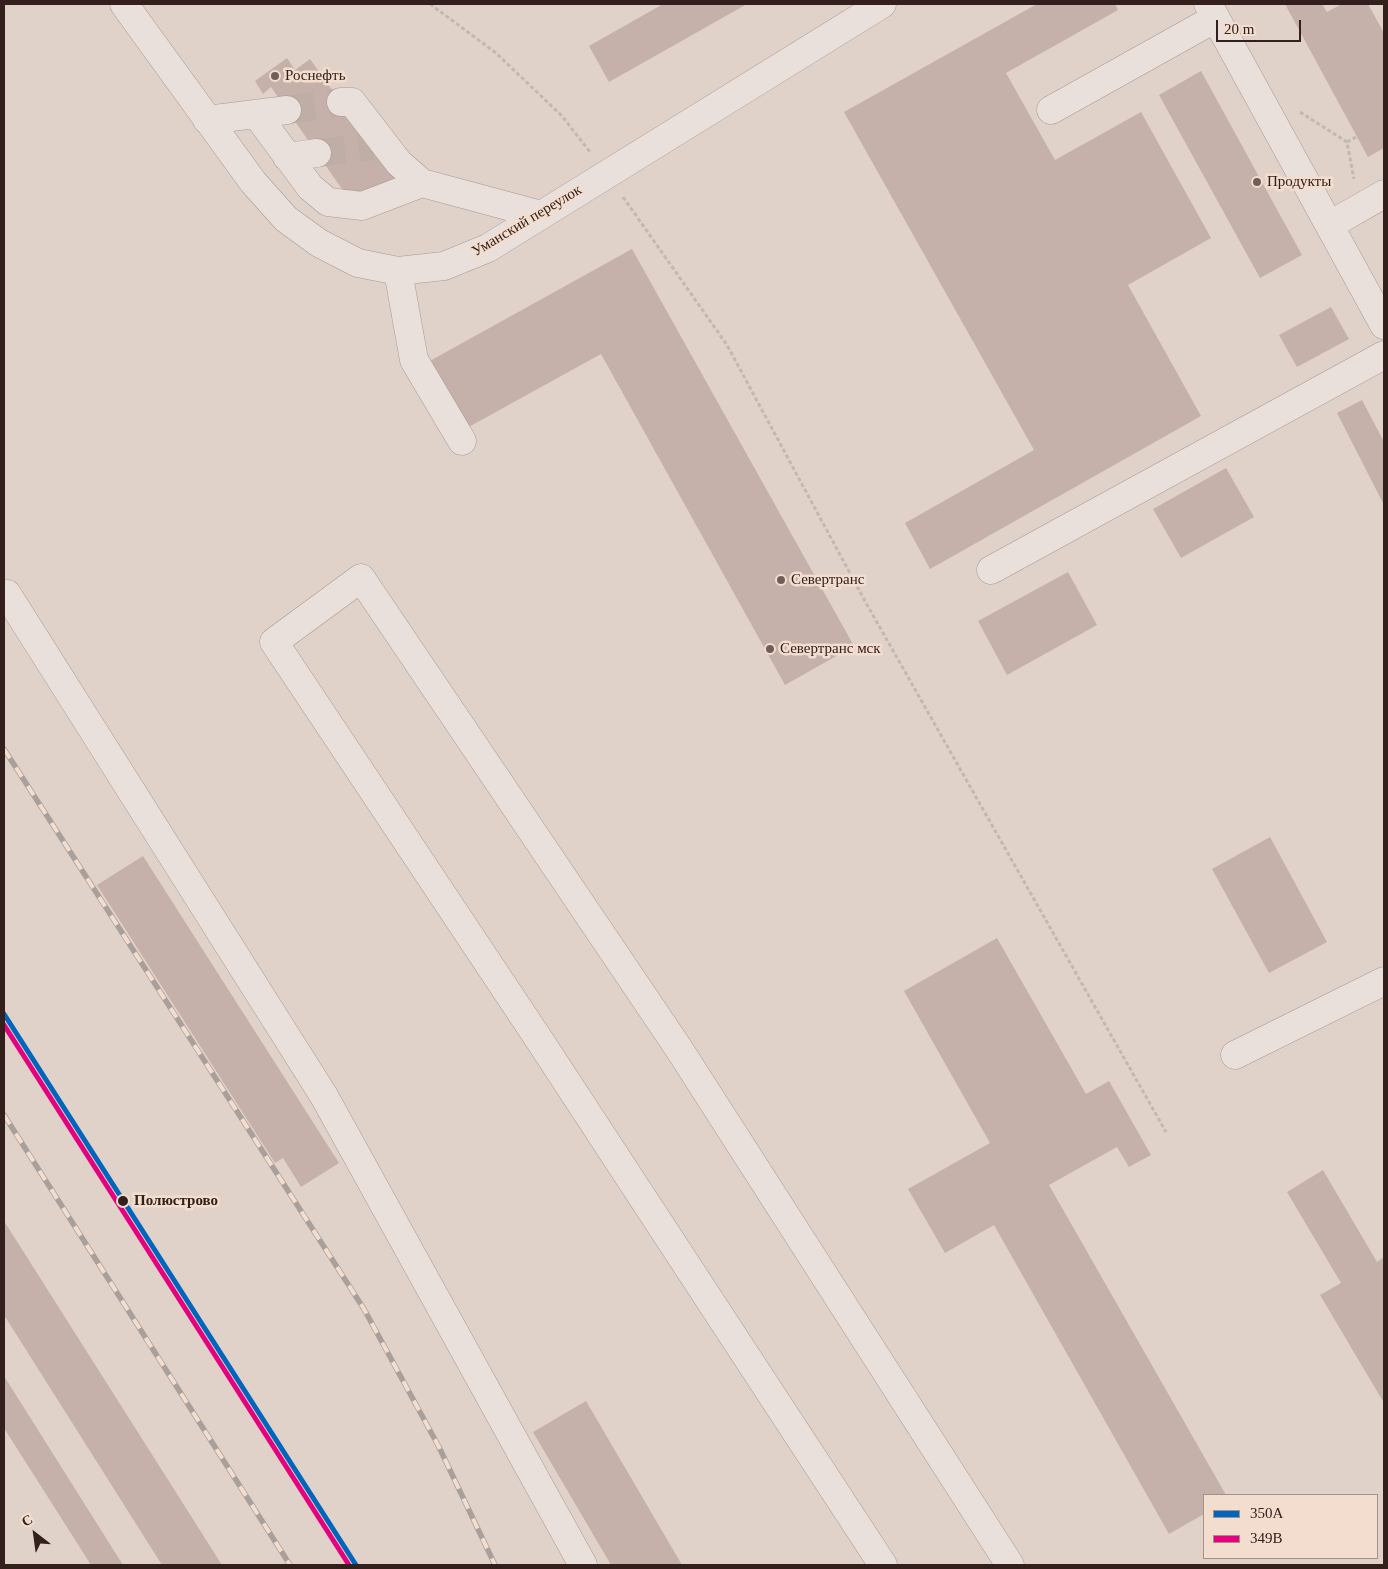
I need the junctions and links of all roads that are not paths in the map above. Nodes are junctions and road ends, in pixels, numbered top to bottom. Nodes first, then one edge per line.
1 (124, 4) edge
2 (875, 6) edge
3 (1212, 11) edge
4 (341, 102) tunnel mouth
5 (287, 110) tunnel mouth
6 (1051, 110) dead end
7 (257, 115) junction
8 (207, 120) junction
9 (317, 153) tunnel mouth
10 (287, 157) junction
11 (422, 182) junction
12 (1384, 194) edge
13 (541, 215) junction
14 (1330, 226) junction
15 (398, 271) junction
16 (1384, 325) edge
17 (1384, 355) edge
18 (462, 441) dead end
19 (991, 570) dead end
20 (7, 594) dead end
21 (1384, 981) edge
22 (1235, 1055) dead end
23 (583, 1565) edge
24 (883, 1565) edge
25 (1010, 1565) edge

1 - 8 street, Уманский переулок
2 - 13 street, Уманский переулок
3 - 6 street
3 - 14 street
4 - 11 street
5 - 7 street
7 - 8 street
7 - 10 street
8 - 15 street, Уманский переулок
9 - 10 street
10 - 11 street
11 - 13 street
12 - 14 street
13 - 15 street, Уманский переулок
14 - 16 street
15 - 18 street
17 - 19 street
20 - 23 street
21 - 22 street
24 - 25 street

